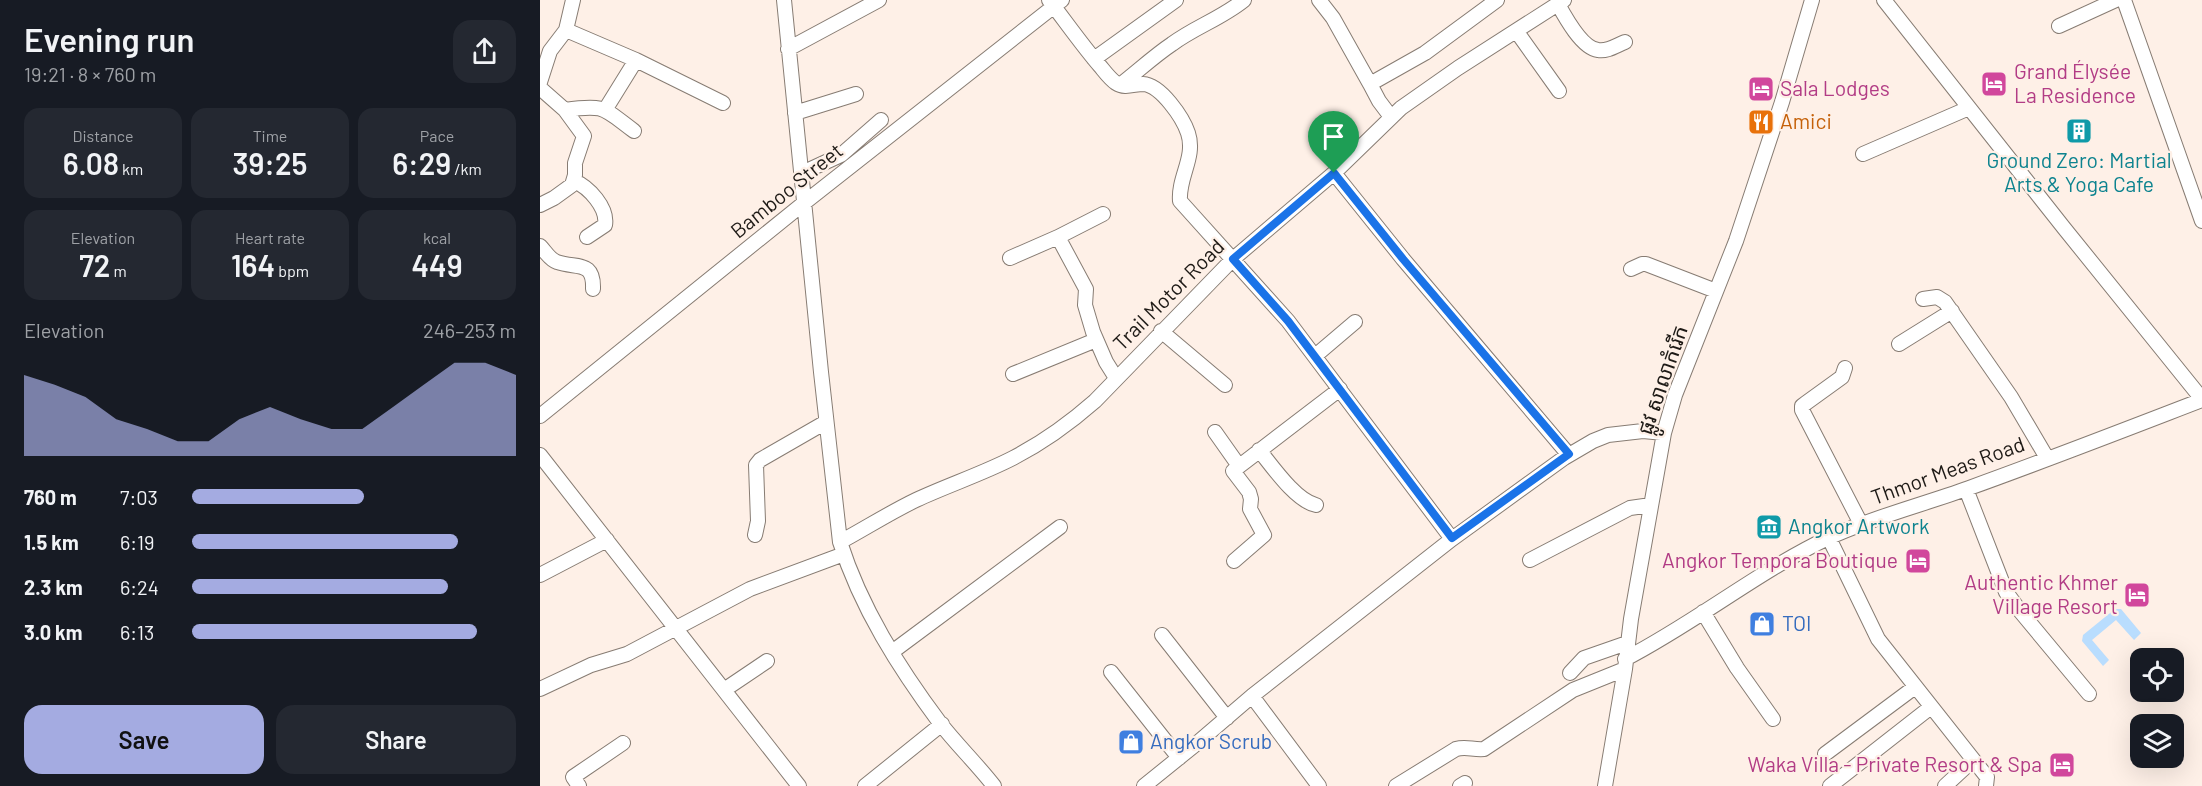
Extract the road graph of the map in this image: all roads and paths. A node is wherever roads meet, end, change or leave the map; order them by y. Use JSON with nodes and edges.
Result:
{"nodes":[{"id":1,"x":573,"y":0,"type":"edge"},
{"id":2,"x":784,"y":0,"type":"edge"},
{"id":3,"x":879,"y":0,"type":"edge"},
{"id":4,"x":1176,"y":0,"type":"edge"},
{"id":5,"x":1244,"y":0,"type":"edge"},
{"id":6,"x":1319,"y":0,"type":"edge"},
{"id":7,"x":1497,"y":0,"type":"edge"},
{"id":8,"x":1812,"y":0,"type":"edge"},
{"id":9,"x":1884,"y":0,"type":"edge"},
{"id":10,"x":2116,"y":0,"type":"edge"},
{"id":11,"x":2124,"y":0,"type":"edge"},
{"id":12,"x":1055,"y":2,"type":"edge"},
{"id":13,"x":1561,"y":2,"type":"edge"},
{"id":14,"x":2059,"y":26,"type":"dead end"},
{"id":15,"x":566,"y":30,"type":"junction"},
{"id":16,"x":1517,"y":32,"type":"junction"},
{"id":17,"x":1625,"y":42,"type":"dead end"},
{"id":18,"x":788,"y":49,"type":"junction"},
{"id":19,"x":1094,"y":59,"type":"junction"},
{"id":20,"x":636,"y":60,"type":"junction"},
{"id":21,"x":540,"y":82,"type":"edge"},
{"id":22,"x":1370,"y":84,"type":"junction"},
{"id":23,"x":1120,"y":85,"type":"junction"},
{"id":24,"x":540,"y":88,"type":"edge"},
{"id":25,"x":1559,"y":91,"type":"dead end"},
{"id":26,"x":856,"y":94,"type":"dead end"},
{"id":27,"x":723,"y":103,"type":"dead end"},
{"id":28,"x":1969,"y":108,"type":"junction"},
{"id":29,"x":565,"y":110,"type":"junction"},
{"id":30,"x":606,"y":110,"type":"junction"},
{"id":31,"x":795,"y":113,"type":"junction"},
{"id":32,"x":1391,"y":117,"type":"junction"},
{"id":33,"x":881,"y":120,"type":"dead end"},
{"id":34,"x":634,"y":131,"type":"dead end"},
{"id":35,"x":1863,"y":154,"type":"dead end"},
{"id":36,"x":801,"y":173,"type":"junction"},
{"id":37,"x":1334,"y":173,"type":"junction"},
{"id":38,"x":574,"y":181,"type":"junction"},
{"id":39,"x":804,"y":203,"type":"junction"},
{"id":40,"x":540,"y":205,"type":"edge"},
{"id":41,"x":1103,"y":214,"type":"dead end"},
{"id":42,"x":2202,"y":221,"type":"edge"},
{"id":43,"x":587,"y":237,"type":"dead end"},
{"id":44,"x":1058,"y":237,"type":"junction"},
{"id":45,"x":540,"y":246,"type":"edge"},
{"id":46,"x":1010,"y":258,"type":"dead end"},
{"id":47,"x":1233,"y":259,"type":"junction"},
{"id":48,"x":1631,"y":268,"type":"dead end"},
{"id":49,"x":593,"y":290,"type":"dead end"},
{"id":50,"x":1716,"y":291,"type":"junction"},
{"id":51,"x":1923,"y":299,"type":"dead end"},
{"id":52,"x":1952,"y":311,"type":"junction"},
{"id":53,"x":1355,"y":322,"type":"dead end"},
{"id":54,"x":1161,"y":332,"type":"junction"},
{"id":55,"x":1096,"y":340,"type":"junction"},
{"id":56,"x":1899,"y":344,"type":"dead end"},
{"id":57,"x":1315,"y":356,"type":"junction"},
{"id":58,"x":1845,"y":368,"type":"dead end"},
{"id":59,"x":1013,"y":374,"type":"dead end"},
{"id":60,"x":1116,"y":378,"type":"junction"},
{"id":61,"x":1226,"y":386,"type":"dead end"},
{"id":62,"x":1340,"y":389,"type":"junction"},
{"id":63,"x":2202,"y":400,"type":"edge"},
{"id":64,"x":540,"y":416,"type":"edge"},
{"id":65,"x":826,"y":422,"type":"junction"},
{"id":66,"x":1215,"y":432,"type":"dead end"},
{"id":67,"x":1664,"y":433,"type":"junction"},
{"id":68,"x":1259,"y":450,"type":"junction"},
{"id":69,"x":1569,"y":454,"type":"junction"},
{"id":70,"x":540,"y":455,"type":"edge"},
{"id":71,"x":2048,"y":458,"type":"junction"},
{"id":72,"x":1239,"y":466,"type":"junction"},
{"id":73,"x":1969,"y":496,"type":"junction"},
{"id":74,"x":1316,"y":504,"type":"dead end"},
{"id":75,"x":1651,"y":505,"type":"junction"},
{"id":76,"x":1862,"y":524,"type":"junction"},
{"id":77,"x":1060,"y":527,"type":"dead end"},
{"id":78,"x":755,"y":536,"type":"dead end"},
{"id":79,"x":1452,"y":538,"type":"junction"},
{"id":80,"x":1829,"y":538,"type":"junction"},
{"id":81,"x":607,"y":540,"type":"junction"},
{"id":82,"x":842,"y":548,"type":"junction"},
{"id":83,"x":1530,"y":560,"type":"dead end"},
{"id":84,"x":1234,"y":561,"type":"dead end"},
{"id":85,"x":540,"y":575,"type":"edge"},
{"id":86,"x":1703,"y":612,"type":"junction"},
{"id":87,"x":676,"y":629,"type":"junction"},
{"id":88,"x":1162,"y":635,"type":"dead end"},
{"id":89,"x":1627,"y":643,"type":"junction"},
{"id":90,"x":892,"y":652,"type":"junction"},
{"id":91,"x":767,"y":661,"type":"dead end"},
{"id":92,"x":1625,"y":664,"type":"junction"},
{"id":93,"x":1111,"y":672,"type":"dead end"},
{"id":94,"x":1570,"y":673,"type":"dead end"},
{"id":95,"x":1915,"y":687,"type":"junction"},
{"id":96,"x":540,"y":688,"type":"edge"},
{"id":97,"x":724,"y":690,"type":"junction"},
{"id":98,"x":2089,"y":694,"type":"dead end"},
{"id":99,"x":1252,"y":696,"type":"junction"},
{"id":100,"x":1931,"y":707,"type":"junction"},
{"id":101,"x":1227,"y":718,"type":"junction"},
{"id":102,"x":1773,"y":719,"type":"dead end"},
{"id":103,"x":942,"y":724,"type":"junction"},
{"id":104,"x":623,"y":743,"type":"dead end"},
{"id":105,"x":1825,"y":754,"type":"dead end"},
{"id":106,"x":1179,"y":758,"type":"junction"},
{"id":107,"x":1972,"y":760,"type":"junction"},
{"id":108,"x":1402,"y":784,"type":"edge"},
{"id":109,"x":579,"y":786,"type":"edge"},
{"id":110,"x":799,"y":786,"type":"edge"},
{"id":111,"x":865,"y":786,"type":"edge"},
{"id":112,"x":994,"y":786,"type":"edge"},
{"id":113,"x":1144,"y":786,"type":"edge"},
{"id":114,"x":1319,"y":786,"type":"edge"},
{"id":115,"x":1605,"y":786,"type":"edge"},
{"id":116,"x":1830,"y":786,"type":"edge"},
{"id":117,"x":1945,"y":786,"type":"edge"},
{"id":118,"x":1986,"y":786,"type":"edge"}],
"edges":[{"from":1,"to":15,"type":"street"},
{"from":2,"to":18,"type":"street"},
{"from":3,"to":18,"type":"street"},
{"from":4,"to":19,"type":"street"},
{"from":5,"to":23,"type":"street"},
{"from":6,"to":22,"type":"street"},
{"from":7,"to":22,"type":"street"},
{"from":8,"to":50,"type":"street","name":"ផ្លូវ សាលាកំរើក"},
{"from":9,"to":28,"type":"street"},
{"from":10,"to":14,"type":"street"},
{"from":11,"to":42,"type":"street"},
{"from":12,"to":19,"type":"street"},
{"from":12,"to":39,"type":"street","name":"Bamboo Street"},
{"from":13,"to":16,"type":"street","name":"Trail Motor Road"},
{"from":13,"to":17,"type":"street"},
{"from":15,"to":20,"type":"street"},
{"from":15,"to":21,"type":"street"},
{"from":16,"to":25,"type":"street"},
{"from":16,"to":32,"type":"street","name":"Trail Motor Road"},
{"from":18,"to":31,"type":"street"},
{"from":19,"to":23,"type":"street"},
{"from":20,"to":27,"type":"street"},
{"from":20,"to":30,"type":"street"},
{"from":22,"to":32,"type":"street"},
{"from":23,"to":47,"type":"street"},
{"from":24,"to":29,"type":"street"},
{"from":26,"to":31,"type":"street"},
{"from":28,"to":35,"type":"street"},
{"from":28,"to":63,"type":"street"},
{"from":29,"to":30,"type":"street"},
{"from":29,"to":38,"type":"street"},
{"from":30,"to":34,"type":"street"},
{"from":31,"to":36,"type":"street"},
{"from":32,"to":37,"type":"street","name":"Trail Motor Road"},
{"from":33,"to":36,"type":"street"},
{"from":36,"to":39,"type":"street"},
{"from":37,"to":47,"type":"street","name":"Trail Motor Road"},
{"from":37,"to":69,"type":"street"},
{"from":38,"to":40,"type":"street"},
{"from":38,"to":43,"type":"street"},
{"from":39,"to":64,"type":"street","name":"Bamboo Street"},
{"from":39,"to":65,"type":"street"},
{"from":41,"to":44,"type":"street"},
{"from":44,"to":46,"type":"street"},
{"from":44,"to":55,"type":"street"},
{"from":45,"to":49,"type":"street"},
{"from":47,"to":54,"type":"street","name":"Trail Motor Road"},
{"from":47,"to":57,"type":"street"},
{"from":48,"to":50,"type":"street"},
{"from":50,"to":67,"type":"street","name":"ផ្លូវ សាលាកំរើក"},
{"from":51,"to":52,"type":"street"},
{"from":52,"to":56,"type":"street"},
{"from":52,"to":71,"type":"street"},
{"from":53,"to":57,"type":"street"},
{"from":54,"to":60,"type":"street","name":"Trail Motor Road"},
{"from":54,"to":61,"type":"street"},
{"from":55,"to":59,"type":"street"},
{"from":55,"to":60,"type":"street"},
{"from":57,"to":62,"type":"street"},
{"from":58,"to":76,"type":"street"},
{"from":60,"to":82,"type":"street","name":"Trail Motor Road"},
{"from":62,"to":68,"type":"street"},
{"from":62,"to":79,"type":"street"},
{"from":63,"to":71,"type":"street","name":"Thmor Meas Road"},
{"from":65,"to":78,"type":"street"},
{"from":65,"to":82,"type":"street"},
{"from":66,"to":72,"type":"street"},
{"from":67,"to":69,"type":"street"},
{"from":67,"to":75,"type":"street","name":"ផ្លូវ សាលាកំរើក"},
{"from":68,"to":72,"type":"street"},
{"from":68,"to":74,"type":"street"},
{"from":69,"to":79,"type":"street"},
{"from":70,"to":81,"type":"street"},
{"from":71,"to":73,"type":"street","name":"Thmor Meas Road"},
{"from":72,"to":84,"type":"street"},
{"from":73,"to":76,"type":"street","name":"Thmor Meas Road"},
{"from":73,"to":98,"type":"street"},
{"from":75,"to":83,"type":"street"},
{"from":75,"to":89,"type":"street","name":"ផ្លូវ សាលាកំរើក"},
{"from":76,"to":80,"type":"street","name":"Thmor Meas Road"},
{"from":77,"to":90,"type":"street"},
{"from":79,"to":99,"type":"street"},
{"from":80,"to":86,"type":"street","name":"Thmor Meas Road"},
{"from":80,"to":95,"type":"street"},
{"from":81,"to":85,"type":"street"},
{"from":81,"to":87,"type":"street"},
{"from":82,"to":87,"type":"street","name":"Trail Motor Road"},
{"from":82,"to":90,"type":"street"},
{"from":86,"to":92,"type":"street","name":"Thmor Meas Road"},
{"from":86,"to":102,"type":"street"},
{"from":87,"to":96,"type":"street","name":"Trail Motor Road"},
{"from":87,"to":97,"type":"street"},
{"from":88,"to":101,"type":"street"},
{"from":89,"to":92,"type":"street","name":"ផ្លូវ សាលាកំរើក"},
{"from":89,"to":94,"type":"street"},
{"from":90,"to":103,"type":"street"},
{"from":91,"to":97,"type":"street"},
{"from":92,"to":108,"type":"street","name":"Thmor Meas Road"},
{"from":92,"to":115,"type":"street","name":"ផ្លូវ សាលាកំរើក"},
{"from":93,"to":106,"type":"street"},
{"from":95,"to":100,"type":"street"},
{"from":95,"to":105,"type":"street"},
{"from":97,"to":110,"type":"street"},
{"from":99,"to":101,"type":"street"},
{"from":99,"to":114,"type":"street"},
{"from":100,"to":107,"type":"street"},
{"from":100,"to":116,"type":"street"},
{"from":101,"to":106,"type":"street"},
{"from":103,"to":111,"type":"street"},
{"from":103,"to":112,"type":"street"},
{"from":104,"to":109,"type":"street"},
{"from":106,"to":113,"type":"street"},
{"from":107,"to":117,"type":"street"},
{"from":107,"to":118,"type":"street"}]}
